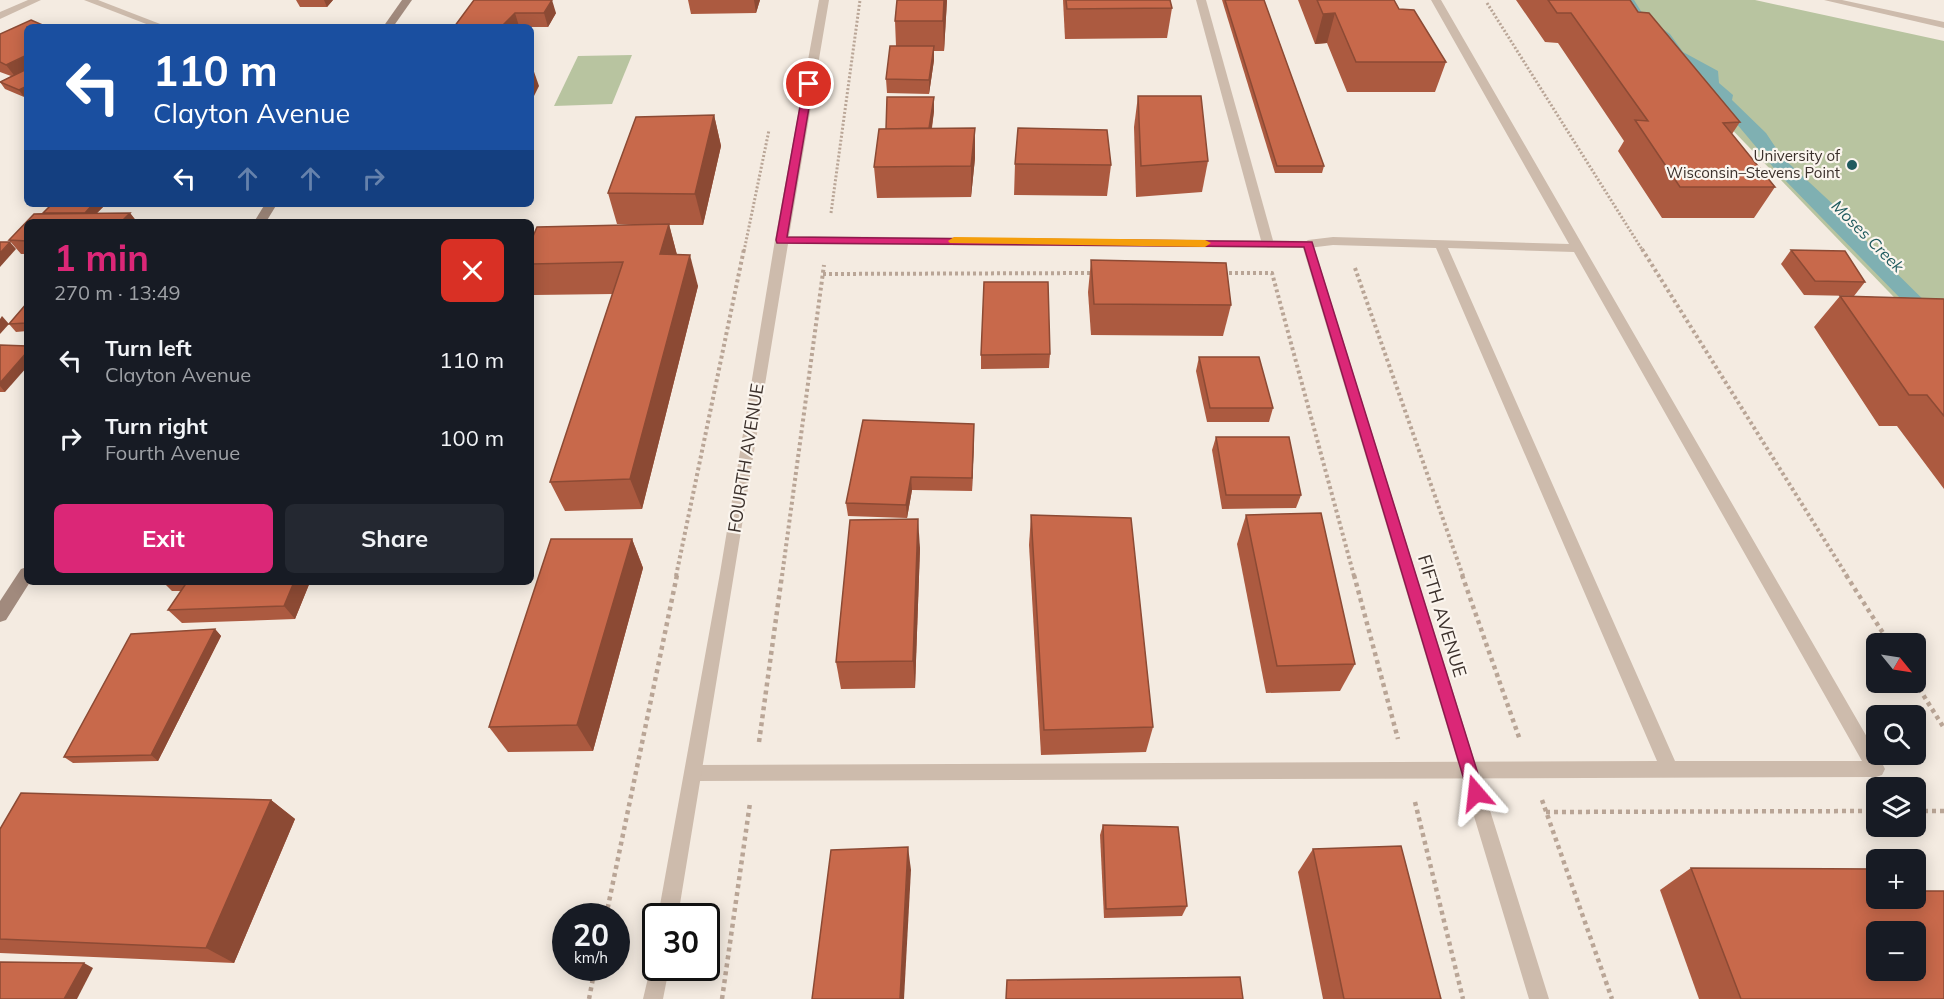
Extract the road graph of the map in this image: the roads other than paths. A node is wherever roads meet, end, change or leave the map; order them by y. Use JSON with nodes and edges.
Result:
{"nodes":[{"id":1,"x":36,"y":0,"type":"edge"},
{"id":2,"x":89,"y":0,"type":"edge"},
{"id":3,"x":406,"y":0,"type":"edge"},
{"id":4,"x":824,"y":0,"type":"edge"},
{"id":5,"x":1201,"y":0,"type":"edge"},
{"id":6,"x":1436,"y":0,"type":"edge"},
{"id":7,"x":1829,"y":0,"type":"edge"},
{"id":8,"x":0,"y":16,"type":"edge"},
{"id":9,"x":155,"y":24,"type":"edge"},
{"id":10,"x":390,"y":24,"type":"edge"},
{"id":11,"x":1944,"y":25,"type":"edge"},
{"id":12,"x":781,"y":240,"type":"junction"},
{"id":13,"x":1268,"y":244,"type":"junction"},
{"id":14,"x":1308,"y":244,"type":"junction"},
{"id":15,"x":1440,"y":244,"type":"junction"},
{"id":16,"x":1578,"y":248,"type":"junction"},
{"id":17,"x":24,"y":579,"type":"edge"},
{"id":18,"x":0,"y":615,"type":"edge"},
{"id":19,"x":1469,"y":770,"type":"junction"},
{"id":20,"x":1670,"y":770,"type":"junction"},
{"id":21,"x":694,"y":773,"type":"junction"},
{"id":22,"x":670,"y":903,"type":"edge"},
{"id":23,"x":656,"y":981,"type":"edge"},
{"id":24,"x":653,"y":999,"type":"edge"},
{"id":25,"x":1539,"y":999,"type":"edge"}],
"edges":[{"from":1,"to":8,"type":"street"},
{"from":2,"to":9,"type":"street"},
{"from":3,"to":10,"type":"street"},
{"from":4,"to":12,"type":"street","name":"FOURTH AVENUE"},
{"from":5,"to":13,"type":"street"},
{"from":6,"to":16,"type":"street"},
{"from":7,"to":11,"type":"street"},
{"from":12,"to":13,"type":"street"},
{"from":12,"to":21,"type":"street","name":"FOURTH AVENUE"},
{"from":13,"to":14,"type":"street"},
{"from":14,"to":15,"type":"street"},
{"from":14,"to":19,"type":"street","name":"FIFTH AVENUE"},
{"from":15,"to":16,"type":"street"},
{"from":15,"to":20,"type":"street"},
{"from":16,"to":20,"type":"street"},
{"from":17,"to":18,"type":"street"},
{"from":19,"to":20,"type":"street"},
{"from":19,"to":21,"type":"street"},
{"from":19,"to":25,"type":"street","name":"FIFTH AVENUE"},
{"from":21,"to":22,"type":"street","name":"FOURTH AVENUE"},
{"from":23,"to":24,"type":"street"}]}
